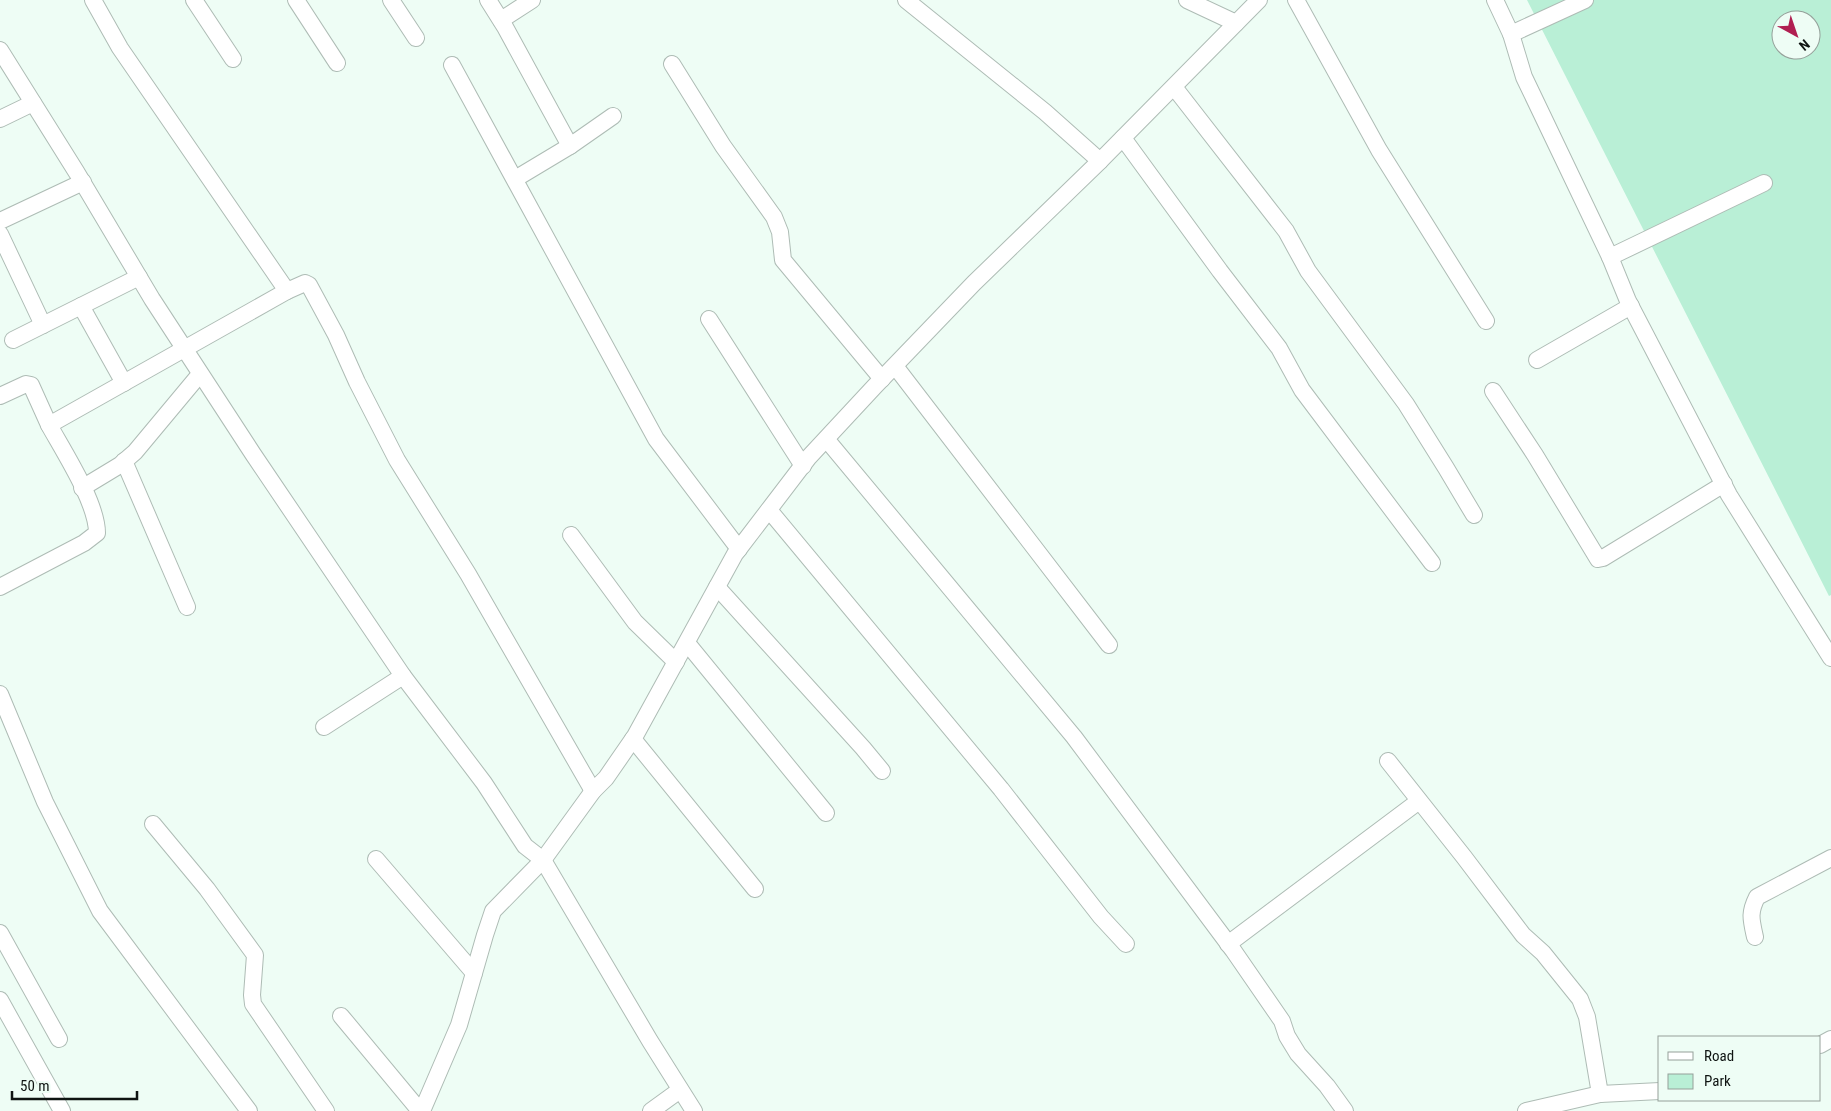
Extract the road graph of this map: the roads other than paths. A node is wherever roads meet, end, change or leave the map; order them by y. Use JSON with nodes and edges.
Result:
{"nodes":[{"id":1,"x":93,"y":0,"type":"edge"},
{"id":2,"x":194,"y":0,"type":"edge"},
{"id":3,"x":296,"y":0,"type":"edge"},
{"id":4,"x":391,"y":0,"type":"edge"},
{"id":5,"x":488,"y":0,"type":"edge"},
{"id":6,"x":532,"y":0,"type":"edge"},
{"id":7,"x":906,"y":0,"type":"edge"},
{"id":8,"x":1187,"y":0,"type":"edge"},
{"id":9,"x":1259,"y":0,"type":"edge"},
{"id":10,"x":1296,"y":0,"type":"edge"},
{"id":11,"x":1495,"y":0,"type":"edge"},
{"id":12,"x":1585,"y":0,"type":"edge"},
{"id":13,"x":501,"y":20,"type":"junction"},
{"id":14,"x":1236,"y":23,"type":"junction"},
{"id":15,"x":1511,"y":34,"type":"junction"},
{"id":16,"x":416,"y":38,"type":"dead end"},
{"id":17,"x":0,"y":50,"type":"edge"},
{"id":18,"x":232,"y":58,"type":"dead end"},
{"id":19,"x":338,"y":63,"type":"dead end"},
{"id":20,"x":452,"y":64,"type":"dead end"},
{"id":21,"x":672,"y":64,"type":"dead end"},
{"id":22,"x":1174,"y":87,"type":"junction"},
{"id":23,"x":33,"y":103,"type":"junction"},
{"id":24,"x":613,"y":116,"type":"dead end"},
{"id":25,"x":0,"y":119,"type":"edge"},
{"id":26,"x":1123,"y":138,"type":"junction"},
{"id":27,"x":570,"y":146,"type":"junction"},
{"id":28,"x":1100,"y":161,"type":"junction"},
{"id":29,"x":515,"y":179,"type":"junction"},
{"id":30,"x":83,"y":182,"type":"junction"},
{"id":31,"x":1764,"y":183,"type":"dead end"},
{"id":32,"x":0,"y":221,"type":"edge"},
{"id":33,"x":0,"y":234,"type":"edge"},
{"id":34,"x":1610,"y":257,"type":"junction"},
{"id":35,"x":139,"y":277,"type":"junction"},
{"id":36,"x":287,"y":291,"type":"junction"},
{"id":37,"x":81,"y":306,"type":"junction"},
{"id":38,"x":1630,"y":306,"type":"junction"},
{"id":39,"x":709,"y":319,"type":"dead end"},
{"id":40,"x":1486,"y":321,"type":"dead end"},
{"id":41,"x":44,"y":325,"type":"junction"},
{"id":42,"x":13,"y":340,"type":"dead end"},
{"id":43,"x":183,"y":349,"type":"junction"},
{"id":44,"x":1537,"y":360,"type":"dead end"},
{"id":45,"x":894,"y":366,"type":"junction"},
{"id":46,"x":200,"y":374,"type":"junction"},
{"id":47,"x":882,"y":379,"type":"junction"},
{"id":48,"x":124,"y":383,"type":"junction"},
{"id":49,"x":1493,"y":391,"type":"dead end"},
{"id":50,"x":0,"y":396,"type":"edge"},
{"id":51,"x":50,"y":425,"type":"junction"},
{"id":52,"x":827,"y":440,"type":"junction"},
{"id":53,"x":124,"y":461,"type":"junction"},
{"id":54,"x":803,"y":466,"type":"junction"},
{"id":55,"x":1724,"y":484,"type":"junction"},
{"id":56,"x":82,"y":488,"type":"junction"},
{"id":57,"x":769,"y":510,"type":"junction"},
{"id":58,"x":1474,"y":515,"type":"dead end"},
{"id":59,"x":571,"y":535,"type":"dead end"},
{"id":60,"x":739,"y":548,"type":"junction"},
{"id":61,"x":1432,"y":563,"type":"dead end"},
{"id":62,"x":0,"y":587,"type":"edge"},
{"id":63,"x":717,"y":587,"type":"junction"},
{"id":64,"x":187,"y":607,"type":"dead end"},
{"id":65,"x":687,"y":643,"type":"junction"},
{"id":66,"x":1109,"y":645,"type":"dead end"},
{"id":67,"x":1831,"y":658,"type":"edge"},
{"id":68,"x":676,"y":662,"type":"junction"},
{"id":69,"x":403,"y":676,"type":"junction"},
{"id":70,"x":0,"y":694,"type":"edge"},
{"id":71,"x":324,"y":727,"type":"dead end"},
{"id":72,"x":633,"y":739,"type":"junction"},
{"id":73,"x":1388,"y":761,"type":"dead end"},
{"id":74,"x":882,"y":771,"type":"dead end"},
{"id":75,"x":593,"y":791,"type":"junction"},
{"id":76,"x":1419,"y":801,"type":"junction"},
{"id":77,"x":826,"y":813,"type":"dead end"},
{"id":78,"x":153,"y":824,"type":"dead end"},
{"id":79,"x":1831,"y":858,"type":"edge"},
{"id":80,"x":376,"y":859,"type":"dead end"},
{"id":81,"x":543,"y":860,"type":"junction"},
{"id":82,"x":755,"y":889,"type":"dead end"},
{"id":83,"x":0,"y":933,"type":"edge"},
{"id":84,"x":1756,"y":937,"type":"dead end"},
{"id":85,"x":1126,"y":944,"type":"dead end"},
{"id":86,"x":1228,"y":944,"type":"junction"},
{"id":87,"x":474,"y":973,"type":"junction"},
{"id":88,"x":0,"y":1000,"type":"edge"},
{"id":89,"x":342,"y":1016,"type":"dead end"},
{"id":90,"x":59,"y":1039,"type":"dead end"},
{"id":91,"x":680,"y":1090,"type":"junction"},
{"id":92,"x":1658,"y":1091,"type":"edge"},
{"id":93,"x":1600,"y":1094,"type":"junction"},
{"id":94,"x":62,"y":1111,"type":"edge"},
{"id":95,"x":249,"y":1111,"type":"edge"},
{"id":96,"x":326,"y":1111,"type":"edge"},
{"id":97,"x":421,"y":1111,"type":"edge"},
{"id":98,"x":651,"y":1111,"type":"edge"},
{"id":99,"x":694,"y":1111,"type":"edge"},
{"id":100,"x":1344,"y":1111,"type":"edge"},
{"id":101,"x":1526,"y":1111,"type":"edge"}],
"edges":[{"from":1,"to":36,"type":"street"},
{"from":2,"to":18,"type":"street"},
{"from":3,"to":19,"type":"street"},
{"from":4,"to":16,"type":"street"},
{"from":5,"to":13,"type":"street"},
{"from":6,"to":13,"type":"street"},
{"from":7,"to":28,"type":"street"},
{"from":8,"to":14,"type":"street"},
{"from":9,"to":14,"type":"street"},
{"from":10,"to":40,"type":"street"},
{"from":11,"to":15,"type":"street"},
{"from":12,"to":15,"type":"street"},
{"from":13,"to":27,"type":"street"},
{"from":14,"to":22,"type":"street"},
{"from":15,"to":34,"type":"street"},
{"from":17,"to":23,"type":"street"},
{"from":20,"to":29,"type":"street"},
{"from":21,"to":47,"type":"street"},
{"from":22,"to":26,"type":"street"},
{"from":22,"to":58,"type":"street"},
{"from":23,"to":25,"type":"street"},
{"from":23,"to":30,"type":"street"},
{"from":24,"to":27,"type":"street"},
{"from":26,"to":28,"type":"street"},
{"from":26,"to":61,"type":"street"},
{"from":27,"to":29,"type":"street"},
{"from":28,"to":45,"type":"street"},
{"from":29,"to":60,"type":"street"},
{"from":30,"to":32,"type":"street"},
{"from":30,"to":35,"type":"street"},
{"from":31,"to":34,"type":"street"},
{"from":33,"to":41,"type":"street"},
{"from":34,"to":38,"type":"street"},
{"from":35,"to":37,"type":"street"},
{"from":35,"to":43,"type":"street"},
{"from":36,"to":43,"type":"street"},
{"from":36,"to":75,"type":"street"},
{"from":37,"to":41,"type":"street"},
{"from":37,"to":48,"type":"street"},
{"from":38,"to":44,"type":"street"},
{"from":38,"to":55,"type":"street"},
{"from":39,"to":54,"type":"street"},
{"from":41,"to":42,"type":"street"},
{"from":43,"to":46,"type":"street"},
{"from":43,"to":48,"type":"street"},
{"from":45,"to":47,"type":"street"},
{"from":45,"to":66,"type":"street"},
{"from":46,"to":53,"type":"street"},
{"from":46,"to":69,"type":"street"},
{"from":47,"to":52,"type":"street"},
{"from":48,"to":51,"type":"street"},
{"from":49,"to":55,"type":"street"},
{"from":50,"to":51,"type":"street"},
{"from":51,"to":56,"type":"street"},
{"from":52,"to":54,"type":"street"},
{"from":52,"to":86,"type":"street"},
{"from":53,"to":56,"type":"street"},
{"from":53,"to":64,"type":"street"},
{"from":54,"to":57,"type":"street"},
{"from":55,"to":67,"type":"street"},
{"from":56,"to":62,"type":"street"},
{"from":57,"to":60,"type":"street"},
{"from":57,"to":85,"type":"street"},
{"from":59,"to":68,"type":"street"},
{"from":60,"to":63,"type":"street"},
{"from":63,"to":65,"type":"street"},
{"from":63,"to":74,"type":"street"},
{"from":65,"to":68,"type":"street"},
{"from":65,"to":77,"type":"street"},
{"from":68,"to":72,"type":"street"},
{"from":69,"to":71,"type":"street"},
{"from":69,"to":81,"type":"street"},
{"from":70,"to":95,"type":"street"},
{"from":72,"to":75,"type":"street"},
{"from":72,"to":82,"type":"street"},
{"from":73,"to":76,"type":"street"},
{"from":75,"to":81,"type":"street"},
{"from":76,"to":86,"type":"street"},
{"from":76,"to":93,"type":"street"},
{"from":78,"to":96,"type":"street"},
{"from":79,"to":84,"type":"street"},
{"from":80,"to":87,"type":"street"},
{"from":81,"to":87,"type":"street"},
{"from":81,"to":91,"type":"street"},
{"from":83,"to":90,"type":"street"},
{"from":86,"to":100,"type":"street"},
{"from":87,"to":97,"type":"street"},
{"from":88,"to":94,"type":"street"},
{"from":89,"to":97,"type":"street"},
{"from":91,"to":98,"type":"street"},
{"from":91,"to":99,"type":"street"},
{"from":92,"to":93,"type":"street"},
{"from":93,"to":101,"type":"street"}]}
